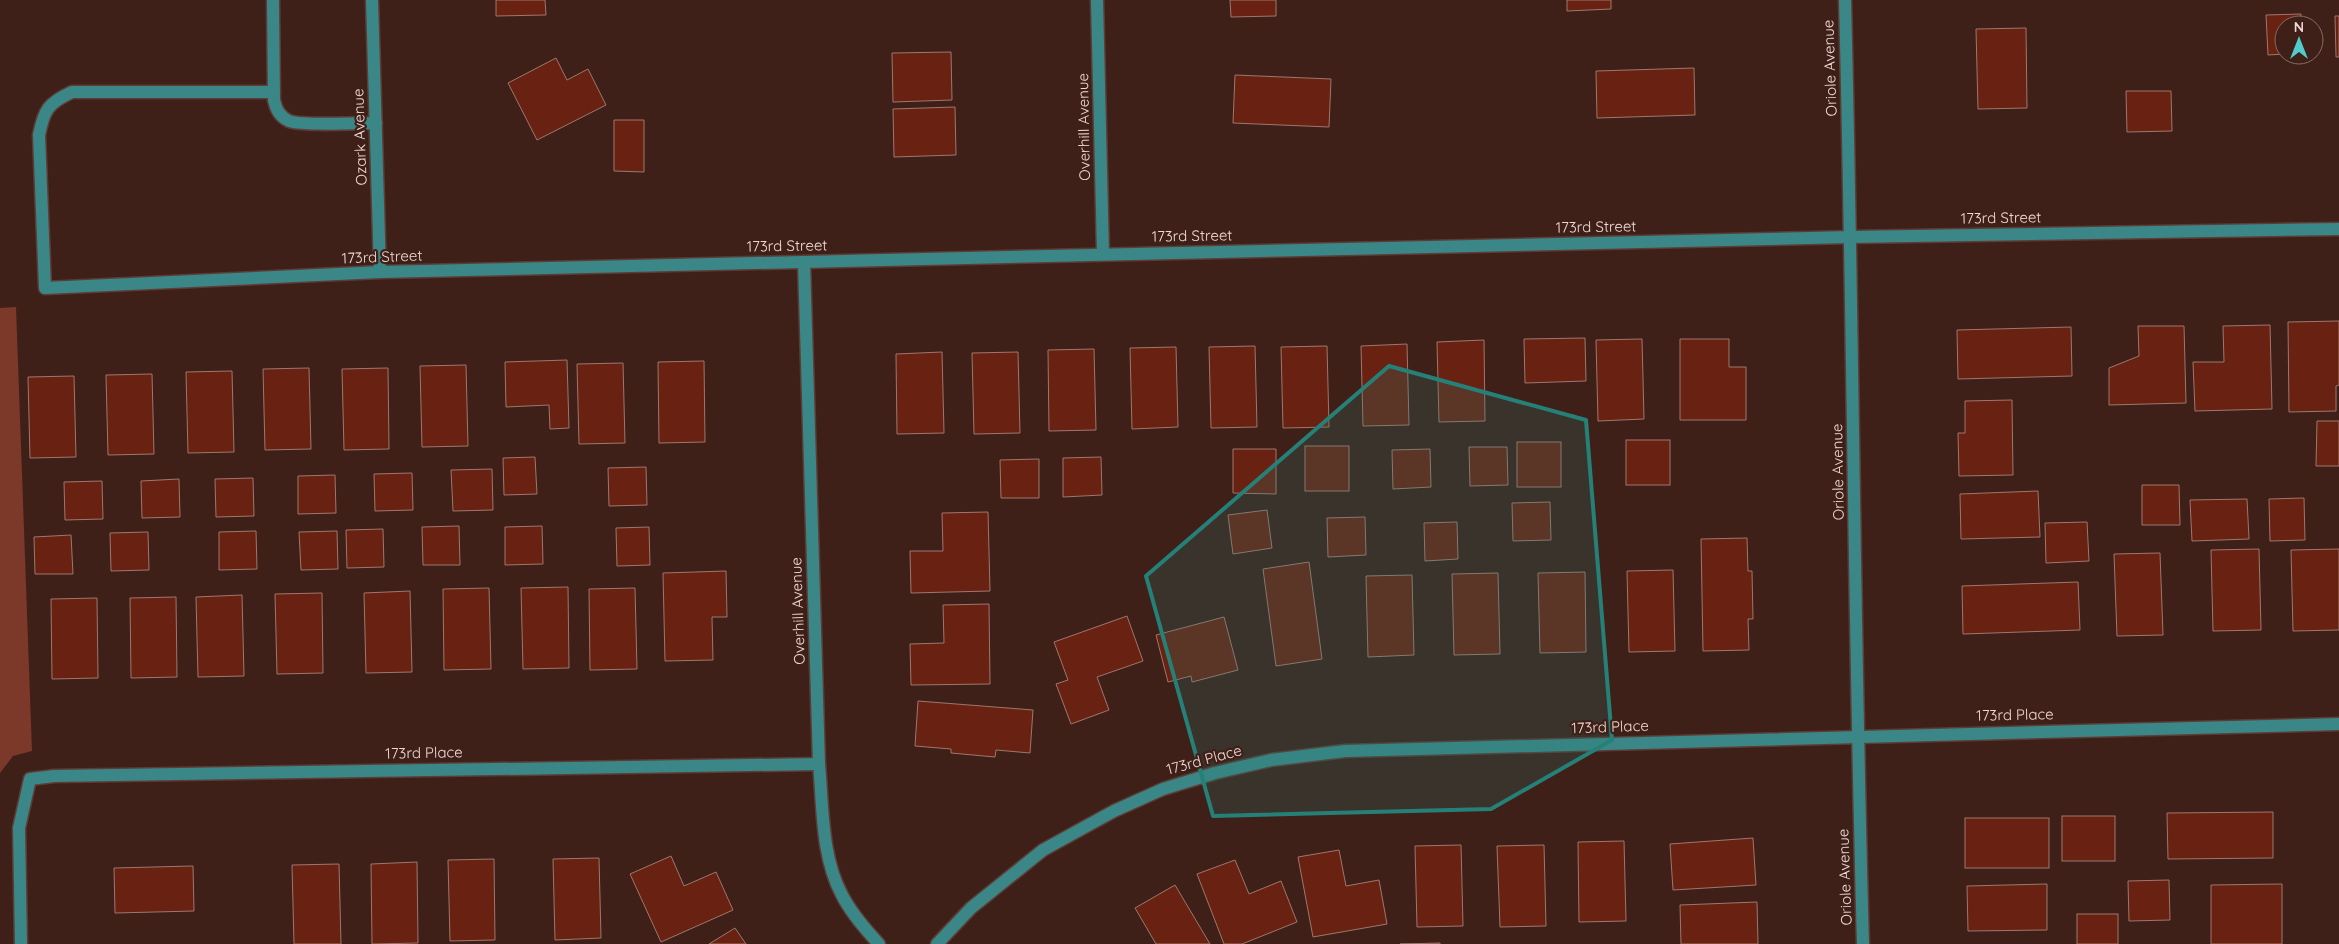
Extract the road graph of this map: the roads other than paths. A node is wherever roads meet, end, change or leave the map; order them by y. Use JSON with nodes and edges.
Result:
{"nodes":[{"id":1,"x":273,"y":0,"type":"edge"},
{"id":2,"x":372,"y":0,"type":"edge"},
{"id":3,"x":1097,"y":0,"type":"edge"},
{"id":4,"x":1845,"y":0,"type":"edge"},
{"id":5,"x":274,"y":92,"type":"junction"},
{"id":6,"x":376,"y":123,"type":"junction"},
{"id":7,"x":2339,"y":229,"type":"edge"},
{"id":8,"x":1851,"y":237,"type":"junction"},
{"id":9,"x":1103,"y":254,"type":"junction"},
{"id":10,"x":804,"y":262,"type":"junction"},
{"id":11,"x":380,"y":272,"type":"junction"},
{"id":12,"x":2339,"y":724,"type":"edge"},
{"id":13,"x":1857,"y":736,"type":"junction"},
{"id":14,"x":819,"y":764,"type":"junction"},
{"id":15,"x":21,"y":944,"type":"edge"},
{"id":16,"x":879,"y":944,"type":"edge"},
{"id":17,"x":937,"y":944,"type":"edge"},
{"id":18,"x":1863,"y":944,"type":"edge"}],
"edges":[{"from":1,"to":5,"type":"street"},
{"from":2,"to":6,"type":"street","name":"Ozark Avenue"},
{"from":3,"to":9,"type":"street","name":"Overhill Avenue"},
{"from":4,"to":8,"type":"street","name":"Oriole Avenue"},
{"from":5,"to":6,"type":"street"},
{"from":5,"to":11,"type":"street","name":"173rd Street"},
{"from":6,"to":11,"type":"street","name":"Ozark Avenue"},
{"from":7,"to":8,"type":"street","name":"173rd Street"},
{"from":8,"to":9,"type":"street","name":"173rd Street"},
{"from":8,"to":13,"type":"street","name":"Oriole Avenue"},
{"from":9,"to":10,"type":"street","name":"173rd Street"},
{"from":10,"to":11,"type":"street","name":"173rd Street"},
{"from":10,"to":14,"type":"street","name":"Overhill Avenue"},
{"from":12,"to":13,"type":"street","name":"173rd Place"},
{"from":13,"to":17,"type":"street","name":"173rd Place"},
{"from":13,"to":18,"type":"street","name":"Oriole Avenue"},
{"from":14,"to":15,"type":"street","name":"173rd Place"},
{"from":14,"to":16,"type":"street","name":"Overhill Avenue"}]}
